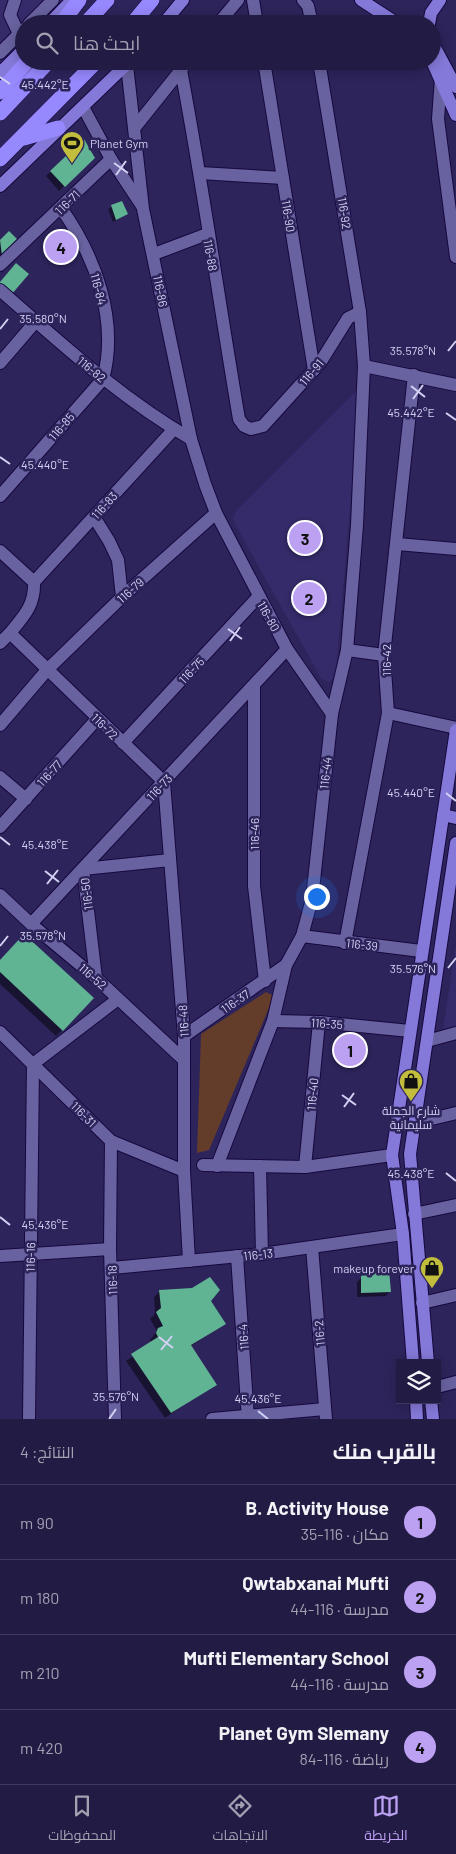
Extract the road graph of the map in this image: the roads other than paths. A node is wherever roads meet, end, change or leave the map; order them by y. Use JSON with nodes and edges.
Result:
{"nodes":[{"id":1,"x":15,"y":0,"type":"edge"},
{"id":2,"x":53,"y":0,"type":"edge"},
{"id":3,"x":72,"y":0,"type":"edge"},
{"id":4,"x":79,"y":0,"type":"edge"},
{"id":5,"x":107,"y":0,"type":"edge"},
{"id":6,"x":152,"y":0,"type":"edge"},
{"id":7,"x":184,"y":0,"type":"edge"},
{"id":8,"x":238,"y":0,"type":"edge"},
{"id":9,"x":253,"y":0,"type":"edge"},
{"id":10,"x":303,"y":0,"type":"edge"},
{"id":11,"x":361,"y":0,"type":"edge"},
{"id":12,"x":440,"y":0,"type":"edge"},
{"id":13,"x":38,"y":15,"type":"edge"},
{"id":14,"x":58,"y":15,"type":"edge"},
{"id":15,"x":68,"y":15,"type":"edge"},
{"id":16,"x":93,"y":15,"type":"edge"},
{"id":17,"x":140,"y":15,"type":"edge"},
{"id":18,"x":171,"y":15,"type":"edge"},
{"id":19,"x":226,"y":15,"type":"edge"},
{"id":20,"x":256,"y":15,"type":"edge"},
{"id":21,"x":311,"y":15,"type":"edge"},
{"id":22,"x":384,"y":15,"type":"edge"},
{"id":23,"x":430,"y":15,"type":"edge"},
{"id":24,"x":15,"y":22,"type":"edge"},
{"id":25,"x":15,"y":38,"type":"edge"},
{"id":26,"x":0,"y":52,"type":"edge"},
{"id":27,"x":15,"y":58,"type":"edge"},
{"id":28,"x":441,"y":59,"type":"edge"},
{"id":29,"x":20,"y":70,"type":"edge"},
{"id":30,"x":41,"y":70,"type":"edge"},
{"id":31,"x":88,"y":70,"type":"edge"},
{"id":32,"x":121,"y":70,"type":"edge"},
{"id":33,"x":129,"y":70,"type":"edge"},
{"id":34,"x":181,"y":70,"type":"edge"},
{"id":35,"x":185,"y":70,"type":"edge"},
{"id":36,"x":265,"y":70,"type":"edge"},
{"id":37,"x":320,"y":70,"type":"edge"},
{"id":38,"x":437,"y":70,"type":"edge"},
{"id":39,"x":0,"y":73,"type":"edge"},
{"id":40,"x":441,"y":78,"type":"junction"},
{"id":41,"x":456,"y":87,"type":"edge"},
{"id":42,"x":0,"y":92,"type":"edge"},
{"id":43,"x":82,"y":107,"type":"junction"},
{"id":44,"x":0,"y":113,"type":"edge"},
{"id":45,"x":456,"y":115,"type":"edge"},
{"id":46,"x":136,"y":126,"type":"junction"},
{"id":47,"x":58,"y":128,"type":"junction"},
{"id":48,"x":22,"y":139,"type":"junction"},
{"id":49,"x":0,"y":159,"type":"edge"},
{"id":50,"x":111,"y":159,"type":"junction"},
{"id":51,"x":200,"y":173,"type":"junction"},
{"id":52,"x":283,"y":178,"type":"junction"},
{"id":53,"x":0,"y":186,"type":"edge"},
{"id":54,"x":61,"y":208,"type":"junction"},
{"id":55,"x":143,"y":209,"type":"junction"},
{"id":56,"x":208,"y":234,"type":"junction"},
{"id":57,"x":154,"y":254,"type":"junction"},
{"id":58,"x":456,"y":257,"type":"edge"},
{"id":59,"x":0,"y":265,"type":"edge"},
{"id":60,"x":0,"y":290,"type":"edge"},
{"id":61,"x":360,"y":312,"type":"junction"},
{"id":62,"x":36,"y":321,"type":"junction"},
{"id":63,"x":0,"y":362,"type":"edge"},
{"id":64,"x":364,"y":366,"type":"junction"},
{"id":65,"x":314,"y":370,"type":"junction"},
{"id":66,"x":414,"y":375,"type":"junction"},
{"id":67,"x":103,"y":379,"type":"junction"},
{"id":68,"x":456,"y":385,"type":"edge"},
{"id":69,"x":174,"y":429,"type":"junction"},
{"id":70,"x":256,"y":429,"type":"joint"},
{"id":71,"x":191,"y":439,"type":"junction"},
{"id":72,"x":0,"y":496,"type":"edge"},
{"id":73,"x":216,"y":513,"type":"junction"},
{"id":74,"x":94,"y":517,"type":"junction"},
{"id":75,"x":397,"y":544,"type":"junction"},
{"id":76,"x":456,"y":549,"type":"edge"},
{"id":77,"x":0,"y":551,"type":"edge"},
{"id":78,"x":34,"y":582,"type":"junction"},
{"id":79,"x":122,"y":597,"type":"junction"},
{"id":80,"x":258,"y":597,"type":"junction"},
{"id":81,"x":10,"y":633,"type":"junction"},
{"id":82,"x":0,"y":643,"type":"edge"},
{"id":83,"x":287,"y":649,"type":"junction"},
{"id":84,"x":347,"y":650,"type":"junction"},
{"id":85,"x":384,"y":655,"type":"junction"},
{"id":86,"x":47,"y":670,"type":"junction"},
{"id":87,"x":254,"y":686,"type":"junction"},
{"id":88,"x":388,"y":713,"type":"junction"},
{"id":89,"x":332,"y":714,"type":"junction"},
{"id":90,"x":97,"y":719,"type":"junction"},
{"id":91,"x":0,"y":725,"type":"edge"},
{"id":92,"x":456,"y":729,"type":"edge"},
{"id":93,"x":123,"y":743,"type":"junction"},
{"id":94,"x":0,"y":777,"type":"edge"},
{"id":95,"x":164,"y":782,"type":"junction"},
{"id":96,"x":26,"y":798,"type":"junction"},
{"id":97,"x":442,"y":816,"type":"junction"},
{"id":98,"x":456,"y":818,"type":"edge"},
{"id":99,"x":0,"y":827,"type":"edge"},
{"id":100,"x":456,"y":843,"type":"edge"},
{"id":101,"x":170,"y":860,"type":"junction"},
{"id":102,"x":83,"y":869,"type":"junction"},
{"id":103,"x":0,"y":895,"type":"edge"},
{"id":104,"x":30,"y":924,"type":"junction"},
{"id":105,"x":302,"y":936,"type":"junction"},
{"id":106,"x":345,"y":943,"type":"junction"},
{"id":107,"x":422,"y":950,"type":"junction"},
{"id":108,"x":286,"y":965,"type":"junction"},
{"id":109,"x":96,"y":978,"type":"junction"},
{"id":110,"x":265,"y":981,"type":"junction"},
{"id":111,"x":118,"y":999,"type":"junction"},
{"id":112,"x":273,"y":1021,"type":"junction"},
{"id":113,"x":318,"y":1022,"type":"junction"},
{"id":114,"x":0,"y":1032,"type":"edge"},
{"id":115,"x":410,"y":1032,"type":"junction"},
{"id":116,"x":456,"y":1033,"type":"edge"},
{"id":117,"x":184,"y":1036,"type":"junction"},
{"id":118,"x":427,"y":1041,"type":"junction"},
{"id":119,"x":184,"y":1060,"type":"junction"},
{"id":120,"x":33,"y":1064,"type":"junction"},
{"id":121,"x":456,"y":1113,"type":"edge"},
{"id":122,"x":415,"y":1123,"type":"junction"},
{"id":123,"x":112,"y":1141,"type":"junction"},
{"id":124,"x":392,"y":1155,"type":"junction"},
{"id":125,"x":203,"y":1165,"type":"dead end"},
{"id":126,"x":217,"y":1166,"type":"junction"},
{"id":127,"x":260,"y":1166,"type":"junction"},
{"id":128,"x":305,"y":1166,"type":"junction"},
{"id":129,"x":184,"y":1171,"type":"junction"},
{"id":130,"x":456,"y":1205,"type":"edge"},
{"id":131,"x":414,"y":1214,"type":"junction"},
{"id":132,"x":403,"y":1234,"type":"junction"},
{"id":133,"x":312,"y":1247,"type":"junction"},
{"id":134,"x":110,"y":1249,"type":"junction"},
{"id":135,"x":262,"y":1254,"type":"junction"},
{"id":136,"x":30,"y":1255,"type":"junction"},
{"id":137,"x":0,"y":1256,"type":"edge"},
{"id":138,"x":237,"y":1256,"type":"junction"},
{"id":139,"x":189,"y":1261,"type":"junction"},
{"id":140,"x":112,"y":1268,"type":"junction"},
{"id":141,"x":456,"y":1294,"type":"edge"},
{"id":142,"x":422,"y":1302,"type":"junction"},
{"id":143,"x":413,"y":1359,"type":"edge"},
{"id":144,"x":428,"y":1359,"type":"edge"},
{"id":145,"x":456,"y":1382,"type":"edge"},
{"id":146,"x":441,"y":1385,"type":"edge"},
{"id":147,"x":416,"y":1404,"type":"edge"},
{"id":148,"x":431,"y":1404,"type":"edge"},
{"id":149,"x":326,"y":1414,"type":"edge"},
{"id":150,"x":248,"y":1417,"type":"edge"},
{"id":151,"x":29,"y":1419,"type":"edge"},
{"id":152,"x":115,"y":1419,"type":"edge"},
{"id":153,"x":212,"y":1419,"type":"edge"},
{"id":154,"x":417,"y":1419,"type":"edge"},
{"id":155,"x":433,"y":1419,"type":"edge"}],
"edges":[{"from":1,"to":24,"type":"street"},
{"from":2,"to":13,"type":"street"},
{"from":3,"to":14,"type":"main road"},
{"from":4,"to":15,"type":"highway"},
{"from":5,"to":16,"type":"highway"},
{"from":6,"to":17,"type":"highway"},
{"from":7,"to":18,"type":"main road"},
{"from":8,"to":19,"type":"street"},
{"from":9,"to":20,"type":"street"},
{"from":10,"to":21,"type":"street"},
{"from":11,"to":22,"type":"main road"},
{"from":12,"to":23,"type":"main road"},
{"from":25,"to":26,"type":"street"},
{"from":27,"to":39,"type":"main road"},
{"from":28,"to":41,"type":"main road"},
{"from":29,"to":42,"type":"highway"},
{"from":30,"to":44,"type":"highway"},
{"from":31,"to":48,"type":"highway"},
{"from":32,"to":43,"type":"main road"},
{"from":33,"to":46,"type":"street","name":"116-86"},
{"from":34,"to":46,"type":"street"},
{"from":35,"to":51,"type":"street","name":"116-88"},
{"from":36,"to":52,"type":"street","name":"116-90"},
{"from":37,"to":61,"type":"street","name":"116-92"},
{"from":38,"to":40,"type":"main road"},
{"from":40,"to":45,"type":"main road"},
{"from":40,"to":58,"type":"street"},
{"from":43,"to":47,"type":"main road"},
{"from":43,"to":50,"type":"street"},
{"from":46,"to":55,"type":"street","name":"116-86"},
{"from":47,"to":48,"type":"highway"},
{"from":47,"to":53,"type":"main road"},
{"from":48,"to":49,"type":"highway"},
{"from":50,"to":54,"type":"street","name":"116-71"},
{"from":50,"to":55,"type":"street"},
{"from":51,"to":52,"type":"street"},
{"from":51,"to":56,"type":"street","name":"116-88"},
{"from":52,"to":65,"type":"street","name":"116-90"},
{"from":54,"to":59,"type":"street","name":"116-71"},
{"from":54,"to":67,"type":"street","name":"116-84"},
{"from":55,"to":57,"type":"street","name":"116-86"},
{"from":56,"to":57,"type":"street"},
{"from":56,"to":70,"type":"street","name":"116-88"},
{"from":57,"to":71,"type":"street","name":"116-86"},
{"from":60,"to":62,"type":"street","name":"116-82"},
{"from":61,"to":64,"type":"street","name":"116-92"},
{"from":61,"to":65,"type":"street","name":"116-91"},
{"from":62,"to":63,"type":"street"},
{"from":62,"to":67,"type":"street","name":"116-82"},
{"from":64,"to":66,"type":"street"},
{"from":64,"to":84,"type":"street","name":"116-44"},
{"from":65,"to":70,"type":"street","name":"116-91"},
{"from":66,"to":68,"type":"street"},
{"from":66,"to":75,"type":"street","name":"116-42"},
{"from":67,"to":69,"type":"street","name":"116-82"},
{"from":67,"to":72,"type":"street","name":"116-85"},
{"from":69,"to":71,"type":"street","name":"116-82"},
{"from":69,"to":74,"type":"street","name":"116-83"},
{"from":71,"to":73,"type":"street","name":"116-86"},
{"from":73,"to":79,"type":"street","name":"116-79"},
{"from":73,"to":80,"type":"street","name":"116-80"},
{"from":74,"to":78,"type":"street","name":"116-83"},
{"from":74,"to":79,"type":"street"},
{"from":75,"to":76,"type":"street"},
{"from":75,"to":85,"type":"street","name":"116-42"},
{"from":77,"to":78,"type":"street"},
{"from":78,"to":81,"type":"street"},
{"from":79,"to":86,"type":"street","name":"116-79"},
{"from":80,"to":83,"type":"street","name":"116-80"},
{"from":80,"to":93,"type":"street","name":"116-75"},
{"from":81,"to":82,"type":"street"},
{"from":81,"to":86,"type":"street","name":"116-72"},
{"from":83,"to":87,"type":"street","name":"116-73"},
{"from":83,"to":89,"type":"street","name":"116-80"},
{"from":84,"to":85,"type":"street"},
{"from":84,"to":89,"type":"street","name":"116-44"},
{"from":85,"to":88,"type":"street","name":"116-42"},
{"from":86,"to":90,"type":"street","name":"116-72"},
{"from":86,"to":91,"type":"street","name":"116-79"},
{"from":87,"to":95,"type":"street","name":"116-73"},
{"from":87,"to":110,"type":"street","name":"116-46"},
{"from":88,"to":92,"type":"street"},
{"from":88,"to":106,"type":"street","name":"116-42"},
{"from":89,"to":105,"type":"street","name":"116-44"},
{"from":90,"to":93,"type":"street","name":"116-72"},
{"from":90,"to":96,"type":"street","name":"116-77"},
{"from":92,"to":97,"type":"main road"},
{"from":93,"to":95,"type":"street","name":"116-72"},
{"from":94,"to":96,"type":"street"},
{"from":95,"to":101,"type":"street","name":"116-48"},
{"from":95,"to":102,"type":"street","name":"116-73"},
{"from":96,"to":99,"type":"street","name":"116-77"},
{"from":97,"to":98,"type":"main road"},
{"from":97,"to":107,"type":"main road"},
{"from":100,"to":118,"type":"main road"},
{"from":101,"to":102,"type":"street","name":"116-50"},
{"from":101,"to":117,"type":"street","name":"116-48"},
{"from":102,"to":104,"type":"street","name":"116-73"},
{"from":102,"to":109,"type":"street","name":"116-50"},
{"from":103,"to":104,"type":"street","name":"116-52"},
{"from":104,"to":109,"type":"street","name":"116-52"},
{"from":105,"to":106,"type":"street","name":"116-39"},
{"from":105,"to":108,"type":"street","name":"116-44"},
{"from":106,"to":107,"type":"street","name":"116-39"},
{"from":107,"to":115,"type":"main road"},
{"from":108,"to":110,"type":"street","name":"116-37"},
{"from":108,"to":112,"type":"street","name":"116-44"},
{"from":109,"to":111,"type":"street","name":"116-52"},
{"from":110,"to":117,"type":"street","name":"116-37"},
{"from":111,"to":119,"type":"street","name":"116-52"},
{"from":111,"to":120,"type":"street"},
{"from":112,"to":113,"type":"street","name":"116-35"},
{"from":112,"to":126,"type":"street","name":"116-44"},
{"from":113,"to":115,"type":"street","name":"116-35"},
{"from":113,"to":128,"type":"street","name":"116-40"},
{"from":114,"to":120,"type":"street","name":"116-31"},
{"from":115,"to":124,"type":"main road"},
{"from":116,"to":118,"type":"street"},
{"from":117,"to":119,"type":"street","name":"116-48"},
{"from":118,"to":122,"type":"main road"},
{"from":119,"to":129,"type":"street","name":"116-48"},
{"from":120,"to":123,"type":"street","name":"116-31"},
{"from":120,"to":136,"type":"street","name":"116-16"},
{"from":121,"to":122,"type":"street"},
{"from":122,"to":131,"type":"main road"},
{"from":123,"to":129,"type":"street","name":"116-31"},
{"from":123,"to":134,"type":"street","name":"116-18"},
{"from":124,"to":128,"type":"street"},
{"from":124,"to":132,"type":"main road"},
{"from":125,"to":126,"type":"street"},
{"from":126,"to":127,"type":"street"},
{"from":127,"to":128,"type":"street"},
{"from":127,"to":135,"type":"street"},
{"from":129,"to":139,"type":"street","name":"116-48"},
{"from":130,"to":131,"type":"street"},
{"from":131,"to":142,"type":"main road"},
{"from":132,"to":133,"type":"street","name":"116-13"},
{"from":132,"to":143,"type":"main road"},
{"from":133,"to":135,"type":"street","name":"116-13"},
{"from":133,"to":149,"type":"street","name":"116-2"},
{"from":134,"to":136,"type":"street"},
{"from":134,"to":140,"type":"street","name":"116-18"},
{"from":135,"to":138,"type":"street","name":"116-13"},
{"from":136,"to":137,"type":"street"},
{"from":136,"to":151,"type":"street","name":"116-16"},
{"from":138,"to":139,"type":"street","name":"116-13"},
{"from":138,"to":150,"type":"street","name":"116-4"},
{"from":139,"to":140,"type":"street","name":"116-13"},
{"from":140,"to":152,"type":"street","name":"116-18"},
{"from":141,"to":142,"type":"street"},
{"from":142,"to":144,"type":"main road"},
{"from":145,"to":146,"type":"street"},
{"from":147,"to":154,"type":"main road"},
{"from":148,"to":155,"type":"main road"},
{"from":149,"to":150,"type":"street"},
{"from":150,"to":153,"type":"street"}]}
